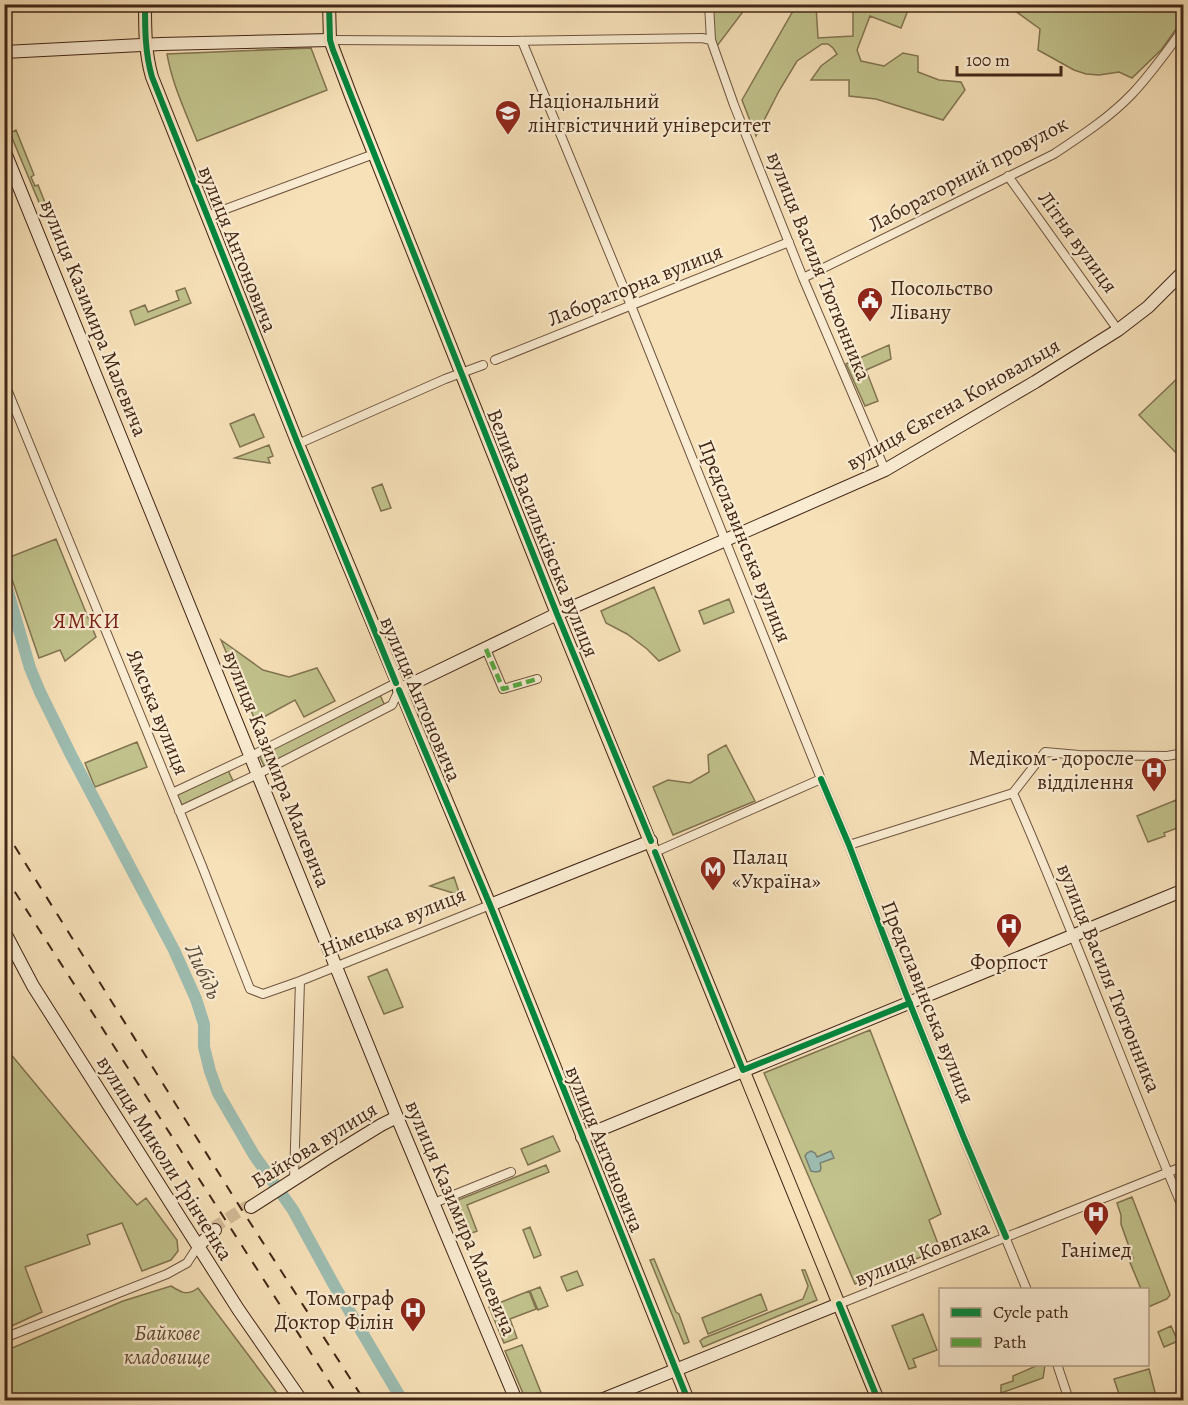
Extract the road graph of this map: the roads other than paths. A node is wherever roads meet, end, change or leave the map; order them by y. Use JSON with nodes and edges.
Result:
{"nodes":[{"id":1,"x":145,"y":4,"type":"edge"},
{"id":2,"x":328,"y":4,"type":"edge"},
{"id":3,"x":709,"y":4,"type":"edge"},
{"id":4,"x":1184,"y":28,"type":"edge"},
{"id":5,"x":330,"y":40,"type":"junction"},
{"id":6,"x":711,"y":40,"type":"junction"},
{"id":7,"x":522,"y":41,"type":"junction"},
{"id":8,"x":146,"y":45,"type":"junction"},
{"id":9,"x":4,"y":52,"type":"edge"},
{"id":10,"x":4,"y":150,"type":"edge"},
{"id":11,"x":374,"y":154,"type":"junction"},
{"id":12,"x":1008,"y":176,"type":"junction"},
{"id":13,"x":207,"y":216,"type":"junction"},
{"id":14,"x":789,"y":242,"type":"junction"},
{"id":15,"x":1184,"y":271,"type":"edge"},
{"id":16,"x":803,"y":278,"type":"junction"},
{"id":17,"x":631,"y":306,"type":"junction"},
{"id":18,"x":1118,"y":330,"type":"junction"},
{"id":19,"x":495,"y":360,"type":"dead end"},
{"id":20,"x":483,"y":365,"type":"dead end"},
{"id":21,"x":461,"y":373,"type":"junction"},
{"id":22,"x":4,"y":382,"type":"edge"},
{"id":23,"x":298,"y":444,"type":"junction"},
{"id":24,"x":885,"y":470,"type":"junction"},
{"id":25,"x":725,"y":540,"type":"junction"},
{"id":26,"x":557,"y":614,"type":"junction"},
{"id":27,"x":486,"y":649,"type":"junction"},
{"id":28,"x":537,"y":679,"type":"dead end"},
{"id":29,"x":398,"y":686,"type":"junction"},
{"id":30,"x":1184,"y":753,"type":"edge"},
{"id":31,"x":251,"y":756,"type":"junction"},
{"id":32,"x":258,"y":774,"type":"junction"},
{"id":33,"x":822,"y":779,"type":"junction"},
{"id":34,"x":172,"y":793,"type":"junction"},
{"id":35,"x":1013,"y":793,"type":"junction"},
{"id":36,"x":179,"y":811,"type":"junction"},
{"id":37,"x":849,"y":845,"type":"junction"},
{"id":38,"x":653,"y":846,"type":"junction"},
{"id":39,"x":1184,"y":890,"type":"edge"},
{"id":40,"x":490,"y":905,"type":"junction"},
{"id":41,"x":4,"y":931,"type":"edge"},
{"id":42,"x":1073,"y":935,"type":"junction"},
{"id":43,"x":336,"y":966,"type":"junction"},
{"id":44,"x":300,"y":981,"type":"junction"},
{"id":45,"x":250,"y":989,"type":"joint"},
{"id":46,"x":910,"y":1003,"type":"junction"},
{"id":47,"x":743,"y":1070,"type":"junction"},
{"id":48,"x":397,"y":1118,"type":"junction"},
{"id":49,"x":582,"y":1137,"type":"junction"},
{"id":50,"x":1184,"y":1166,"type":"edge"},
{"id":51,"x":511,"y":1172,"type":"dead end"},
{"id":52,"x":1168,"y":1173,"type":"junction"},
{"id":53,"x":290,"y":1181,"type":"junction"},
{"id":54,"x":434,"y":1203,"type":"junction"},
{"id":55,"x":251,"y":1207,"type":"tunnel mouth"},
{"id":56,"x":1184,"y":1211,"type":"edge"},
{"id":57,"x":215,"y":1230,"type":"tunnel mouth"},
{"id":58,"x":1006,"y":1237,"type":"junction"},
{"id":59,"x":198,"y":1246,"type":"junction"},
{"id":60,"x":1026,"y":1288,"type":"edge"},
{"id":61,"x":839,"y":1304,"type":"junction"},
{"id":62,"x":4,"y":1338,"type":"edge"},
{"id":63,"x":1057,"y":1366,"type":"edge"},
{"id":64,"x":676,"y":1371,"type":"junction"},
{"id":65,"x":301,"y":1401,"type":"edge"},
{"id":66,"x":516,"y":1401,"type":"edge"},
{"id":67,"x":601,"y":1401,"type":"edge"},
{"id":68,"x":688,"y":1401,"type":"edge"},
{"id":69,"x":878,"y":1401,"type":"edge"},
{"id":70,"x":1069,"y":1401,"type":"edge"}],
"edges":[{"from":1,"to":8,"type":"main road","name":"вулиця Антоновича"},
{"from":2,"to":5,"type":"main road","name":"Велика Васильківська вулиця"},
{"from":3,"to":6,"type":"street","name":"вулиця Василя Тютюнника"},
{"from":4,"to":12,"type":"street","name":"Лабораторний провулок"},
{"from":5,"to":7,"type":"street"},
{"from":5,"to":8,"type":"main road"},
{"from":5,"to":11,"type":"main road","name":"Велика Васильківська вулиця"},
{"from":6,"to":7,"type":"street"},
{"from":6,"to":14,"type":"street","name":"вулиця Василя Тютюнника"},
{"from":7,"to":17,"type":"street","name":"Предславинська вулиця"},
{"from":8,"to":9,"type":"main road"},
{"from":8,"to":13,"type":"main road","name":"вулиця Антоновича"},
{"from":10,"to":31,"type":"main road","name":"вулиця Казимира Малевича"},
{"from":11,"to":13,"type":"street"},
{"from":11,"to":21,"type":"main road","name":"Велика Васильківська вулиця"},
{"from":12,"to":16,"type":"street","name":"Лабораторний провулок"},
{"from":12,"to":18,"type":"street","name":"Літня вулиця"},
{"from":13,"to":23,"type":"main road","name":"вулиця Антоновича"},
{"from":14,"to":16,"type":"street","name":"вулиця Василя Тютюнника"},
{"from":14,"to":17,"type":"street","name":"Лабораторна вулиця"},
{"from":15,"to":18,"type":"main road","name":"вулиця Євгена Коновальця"},
{"from":16,"to":24,"type":"street","name":"вулиця Василя Тютюнника"},
{"from":17,"to":19,"type":"street","name":"Лабораторна вулиця"},
{"from":17,"to":25,"type":"street","name":"Предславинська вулиця"},
{"from":18,"to":24,"type":"main road","name":"вулиця Євгена Коновальця"},
{"from":20,"to":21,"type":"street"},
{"from":21,"to":23,"type":"street"},
{"from":21,"to":26,"type":"main road","name":"Велика Васильківська вулиця"},
{"from":22,"to":34,"type":"street","name":"Ямська вулиця"},
{"from":23,"to":29,"type":"main road","name":"вулиця Антоновича"},
{"from":24,"to":25,"type":"main road","name":"вулиця Євгена Коновальця"},
{"from":25,"to":26,"type":"main road","name":"вулиця Євгена Коновальця"},
{"from":25,"to":33,"type":"street","name":"Предславинська вулиця"},
{"from":26,"to":27,"type":"main road","name":"вулиця Євгена Коновальця"},
{"from":26,"to":38,"type":"main road","name":"Велика Васильківська вулиця"},
{"from":27,"to":28,"type":"street"},
{"from":27,"to":29,"type":"main road","name":"вулиця Євгена Коновальця"},
{"from":29,"to":31,"type":"street"},
{"from":29,"to":32,"type":"street"},
{"from":29,"to":40,"type":"main road","name":"вулиця Антоновича"},
{"from":30,"to":35,"type":"street"},
{"from":31,"to":32,"type":"main road","name":"вулиця Казимира Малевича"},
{"from":31,"to":34,"type":"street"},
{"from":32,"to":36,"type":"street"},
{"from":32,"to":43,"type":"main road","name":"вулиця Казимира Малевича"},
{"from":33,"to":37,"type":"street","name":"Предславинська вулиця"},
{"from":33,"to":38,"type":"street","name":"Німецька вулиця"},
{"from":34,"to":36,"type":"street","name":"Ямська вулиця"},
{"from":35,"to":37,"type":"street"},
{"from":35,"to":42,"type":"street","name":"вулиця Василя Тютюнника"},
{"from":36,"to":45,"type":"street","name":"Ямська вулиця"},
{"from":37,"to":46,"type":"street","name":"Предславинська вулиця"},
{"from":38,"to":40,"type":"main road","name":"Німецька вулиця"},
{"from":38,"to":47,"type":"main road","name":"Велика Васильківська вулиця"},
{"from":39,"to":42,"type":"main road"},
{"from":40,"to":43,"type":"street","name":"Німецька вулиця"},
{"from":40,"to":49,"type":"main road","name":"вулиця Антоновича"},
{"from":41,"to":59,"type":"main road","name":"вулиця Миколи Грінченка"},
{"from":42,"to":46,"type":"main road"},
{"from":42,"to":52,"type":"street","name":"вулиця Василя Тютюнника"},
{"from":43,"to":44,"type":"street","name":"Німецька вулиця"},
{"from":43,"to":48,"type":"main road","name":"вулиця Казимира Малевича"},
{"from":44,"to":45,"type":"street","name":"Німецька вулиця"},
{"from":44,"to":53,"type":"street"},
{"from":46,"to":47,"type":"main road"},
{"from":46,"to":58,"type":"street","name":"Предславинська вулиця"},
{"from":47,"to":49,"type":"main road"},
{"from":47,"to":61,"type":"main road","name":"Велика Васильківська вулиця"},
{"from":48,"to":53,"type":"main road","name":"Байкова вулиця"},
{"from":48,"to":54,"type":"main road","name":"вулиця Казимира Малевича"},
{"from":49,"to":64,"type":"main road","name":"вулиця Антоновича"},
{"from":50,"to":52,"type":"street","name":"вулиця Ковпака"},
{"from":51,"to":54,"type":"street"},
{"from":52,"to":56,"type":"street","name":"вулиця Василя Тютюнника"},
{"from":52,"to":58,"type":"street","name":"вулиця Ковпака"},
{"from":53,"to":55,"type":"main road","name":"Байкова вулиця"},
{"from":54,"to":66,"type":"main road","name":"вулиця Казимира Малевича"},
{"from":57,"to":59,"type":"main road"},
{"from":58,"to":60,"type":"street","name":"Предславинська вулиця"},
{"from":58,"to":61,"type":"street","name":"вулиця Ковпака"},
{"from":59,"to":62,"type":"street"},
{"from":59,"to":65,"type":"main road","name":"вулиця Миколи Грінченка"},
{"from":61,"to":64,"type":"main road","name":"вулиця Ковпака"},
{"from":61,"to":69,"type":"main road","name":"Велика Васильківська вулиця"},
{"from":63,"to":70,"type":"street"},
{"from":64,"to":67,"type":"main road","name":"вулиця Ковпака"},
{"from":64,"to":68,"type":"main road","name":"вулиця Антоновича"}]}
